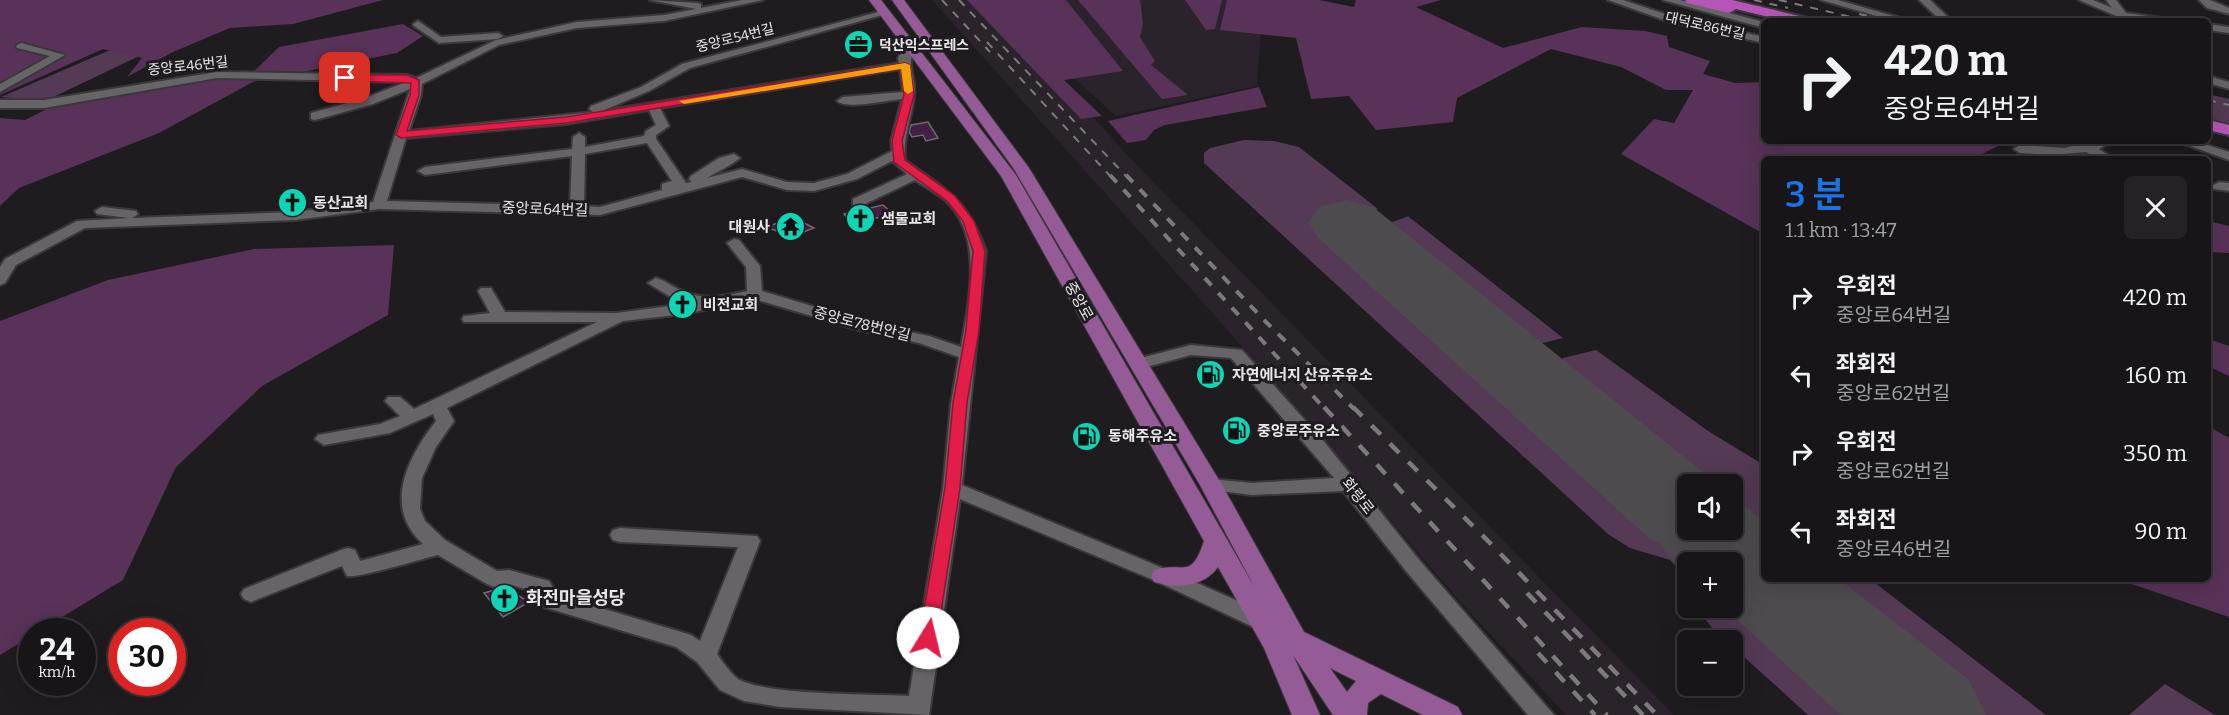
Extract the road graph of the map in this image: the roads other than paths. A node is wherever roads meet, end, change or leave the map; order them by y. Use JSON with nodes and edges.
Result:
{"nodes":[{"id":1,"x":655,"y":0,"type":"edge"},
{"id":2,"x":758,"y":0,"type":"edge"},
{"id":3,"x":1613,"y":0,"type":"edge"},
{"id":4,"x":1668,"y":0,"type":"edge"},
{"id":5,"x":1692,"y":0,"type":"edge"},
{"id":6,"x":1715,"y":0,"type":"edge"},
{"id":7,"x":1826,"y":0,"type":"edge"},
{"id":8,"x":1924,"y":0,"type":"edge"},
{"id":9,"x":2084,"y":0,"type":"edge"},
{"id":10,"x":2111,"y":0,"type":"edge"},
{"id":11,"x":2204,"y":0,"type":"edge"},
{"id":12,"x":885,"y":4,"type":"edge"},
{"id":13,"x":721,"y":8,"type":"junction"},
{"id":14,"x":2229,"y":11,"type":"edge"},
{"id":15,"x":1767,"y":18,"type":"edge"},
{"id":16,"x":1790,"y":18,"type":"edge"},
{"id":17,"x":1895,"y":18,"type":"edge"},
{"id":18,"x":1944,"y":18,"type":"edge"},
{"id":19,"x":2125,"y":18,"type":"edge"},
{"id":20,"x":418,"y":24,"type":"dead end"},
{"id":21,"x":1761,"y":24,"type":"edge"},
{"id":22,"x":2211,"y":27,"type":"edge"},
{"id":23,"x":2229,"y":30,"type":"edge"},
{"id":24,"x":544,"y":32,"type":"junction"},
{"id":25,"x":1761,"y":39,"type":"edge"},
{"id":26,"x":21,"y":46,"type":"dead end"},
{"id":27,"x":907,"y":56,"type":"junction"},
{"id":28,"x":2211,"y":80,"type":"edge"},
{"id":29,"x":416,"y":82,"type":"junction"},
{"id":30,"x":2211,"y":85,"type":"edge"},
{"id":31,"x":2229,"y":88,"type":"edge"},
{"id":32,"x":0,"y":89,"type":"edge"},
{"id":33,"x":909,"y":95,"type":"junction"},
{"id":34,"x":843,"y":101,"type":"dead end"},
{"id":35,"x":0,"y":104,"type":"edge"},
{"id":36,"x":653,"y":106,"type":"junction"},
{"id":37,"x":315,"y":116,"type":"dead end"},
{"id":38,"x":2211,"y":119,"type":"edge"},
{"id":39,"x":566,"y":120,"type":"junction"},
{"id":40,"x":2229,"y":123,"type":"edge"},
{"id":41,"x":2211,"y":126,"type":"edge"},
{"id":42,"x":2229,"y":130,"type":"edge"},
{"id":43,"x":401,"y":135,"type":"junction"},
{"id":44,"x":579,"y":137,"type":"dead end"},
{"id":45,"x":650,"y":139,"type":"junction"},
{"id":46,"x":2100,"y":144,"type":"edge"},
{"id":47,"x":2191,"y":144,"type":"edge"},
{"id":48,"x":2020,"y":149,"type":"dead end"},
{"id":49,"x":2090,"y":149,"type":"junction"},
{"id":50,"x":576,"y":152,"type":"junction"},
{"id":51,"x":898,"y":152,"type":"junction"},
{"id":52,"x":2103,"y":156,"type":"edge"},
{"id":53,"x":2229,"y":156,"type":"edge"},
{"id":54,"x":734,"y":158,"type":"dead end"},
{"id":55,"x":425,"y":171,"type":"dead end"},
{"id":56,"x":917,"y":174,"type":"junction"},
{"id":57,"x":680,"y":183,"type":"junction"},
{"id":58,"x":858,"y":202,"type":"dead end"},
{"id":59,"x":623,"y":204,"type":"junction"},
{"id":60,"x":380,"y":205,"type":"junction"},
{"id":61,"x":577,"y":209,"type":"junction"},
{"id":62,"x":102,"y":211,"type":"dead end"},
{"id":63,"x":178,"y":221,"type":"junction"},
{"id":64,"x":734,"y":243,"type":"dead end"},
{"id":65,"x":0,"y":280,"type":"edge"},
{"id":66,"x":656,"y":283,"type":"dead end"},
{"id":67,"x":486,"y":291,"type":"dead end"},
{"id":68,"x":755,"y":294,"type":"junction"},
{"id":69,"x":709,"y":303,"type":"junction"},
{"id":70,"x":500,"y":317,"type":"junction"},
{"id":71,"x":619,"y":317,"type":"junction"},
{"id":72,"x":470,"y":319,"type":"dead end"},
{"id":73,"x":968,"y":355,"type":"junction"},
{"id":74,"x":1139,"y":364,"type":"junction"},
{"id":75,"x":394,"y":401,"type":"dead end"},
{"id":76,"x":437,"y":406,"type":"junction"},
{"id":77,"x":412,"y":417,"type":"junction"},
{"id":78,"x":324,"y":439,"type":"dead end"},
{"id":79,"x":1349,"y":484,"type":"junction"},
{"id":80,"x":1211,"y":485,"type":"junction"},
{"id":81,"x":952,"y":488,"type":"junction"},
{"id":82,"x":620,"y":536,"type":"dead end"},
{"id":83,"x":1215,"y":543,"type":"junction"},
{"id":84,"x":443,"y":547,"type":"junction"},
{"id":85,"x":1163,"y":576,"type":"junction"},
{"id":86,"x":251,"y":594,"type":"dead end"},
{"id":87,"x":1258,"y":620,"type":"junction"},
{"id":88,"x":1294,"y":637,"type":"junction"},
{"id":89,"x":705,"y":656,"type":"junction"},
{"id":90,"x":1383,"y":684,"type":"junction"},
{"id":91,"x":917,"y":710,"type":"edge"},
{"id":92,"x":1306,"y":715,"type":"edge"},
{"id":93,"x":1348,"y":715,"type":"edge"},
{"id":94,"x":1353,"y":715,"type":"edge"},
{"id":95,"x":1448,"y":715,"type":"edge"},
{"id":96,"x":1542,"y":715,"type":"edge"}],
"edges":[{"from":1,"to":13,"type":"street"},
{"from":2,"to":13,"type":"street"},
{"from":3,"to":25,"type":"street","name":"대덕로86번길"},
{"from":4,"to":21,"type":"street"},
{"from":5,"to":15,"type":"highway"},
{"from":6,"to":16,"type":"highway"},
{"from":7,"to":17,"type":"street"},
{"from":8,"to":18,"type":"street"},
{"from":9,"to":19,"type":"street"},
{"from":10,"to":19,"type":"street"},
{"from":11,"to":14,"type":"street"},
{"from":12,"to":27,"type":"main road","name":"중앙로"},
{"from":12,"to":39,"type":"street","name":"중앙로54번길"},
{"from":12,"to":74,"type":"main road","name":"중앙로"},
{"from":13,"to":24,"type":"street"},
{"from":20,"to":24,"type":"street"},
{"from":22,"to":23,"type":"street"},
{"from":24,"to":29,"type":"street"},
{"from":26,"to":32,"type":"street"},
{"from":27,"to":33,"type":"street"},
{"from":27,"to":36,"type":"street"},
{"from":27,"to":83,"type":"main road","name":"중앙로"},
{"from":28,"to":31,"type":"street"},
{"from":29,"to":35,"type":"street","name":"중앙로46번길"},
{"from":29,"to":37,"type":"street"},
{"from":29,"to":43,"type":"street"},
{"from":30,"to":31,"type":"street"},
{"from":33,"to":34,"type":"street"},
{"from":33,"to":51,"type":"street"},
{"from":36,"to":39,"type":"street"},
{"from":36,"to":45,"type":"street"},
{"from":38,"to":40,"type":"highway"},
{"from":39,"to":43,"type":"street"},
{"from":41,"to":42,"type":"highway"},
{"from":43,"to":60,"type":"street"},
{"from":44,"to":50,"type":"street"},
{"from":45,"to":50,"type":"street"},
{"from":45,"to":57,"type":"street"},
{"from":46,"to":49,"type":"street"},
{"from":47,"to":53,"type":"street"},
{"from":48,"to":49,"type":"street"},
{"from":49,"to":52,"type":"street"},
{"from":50,"to":55,"type":"street"},
{"from":50,"to":61,"type":"street"},
{"from":51,"to":56,"type":"street"},
{"from":51,"to":59,"type":"street","name":"중앙로64번길"},
{"from":54,"to":57,"type":"street"},
{"from":56,"to":58,"type":"street"},
{"from":56,"to":73,"type":"street"},
{"from":57,"to":59,"type":"street"},
{"from":59,"to":61,"type":"street","name":"중앙로64번길"},
{"from":60,"to":61,"type":"street","name":"중앙로64번길"},
{"from":60,"to":63,"type":"street","name":"중앙로64번길"},
{"from":62,"to":63,"type":"street","name":"중앙로64번길"},
{"from":63,"to":65,"type":"street","name":"중앙로64번길"},
{"from":64,"to":68,"type":"street"},
{"from":66,"to":69,"type":"street","name":"중앙로78번안길"},
{"from":67,"to":70,"type":"street"},
{"from":68,"to":69,"type":"street","name":"중앙로78번안길"},
{"from":68,"to":73,"type":"street","name":"중앙로78번안길"},
{"from":69,"to":71,"type":"street","name":"중앙로78번안길"},
{"from":70,"to":71,"type":"street","name":"중앙로78번안길"},
{"from":70,"to":72,"type":"street","name":"중앙로78번안길"},
{"from":71,"to":76,"type":"street","name":"중앙로78번안길"},
{"from":73,"to":81,"type":"street"},
{"from":74,"to":79,"type":"street","name":"화랑로"},
{"from":74,"to":80,"type":"main road","name":"중앙로"},
{"from":75,"to":77,"type":"street"},
{"from":76,"to":77,"type":"street","name":"중앙로78번안길"},
{"from":76,"to":84,"type":"street"},
{"from":77,"to":78,"type":"street","name":"중앙로78번안길"},
{"from":79,"to":80,"type":"street"},
{"from":79,"to":96,"type":"street","name":"화랑로"},
{"from":80,"to":88,"type":"main road","name":"중앙로"},
{"from":81,"to":85,"type":"street"},
{"from":81,"to":91,"type":"street"},
{"from":82,"to":89,"type":"street"},
{"from":83,"to":85,"type":"main road"},
{"from":83,"to":87,"type":"main road","name":"중앙로"},
{"from":84,"to":86,"type":"street"},
{"from":84,"to":89,"type":"street"},
{"from":85,"to":87,"type":"street"},
{"from":87,"to":88,"type":"main road"},
{"from":87,"to":92,"type":"main road","name":"중앙로"},
{"from":88,"to":90,"type":"main road"},
{"from":88,"to":93,"type":"main road","name":"중앙로"},
{"from":89,"to":91,"type":"street"},
{"from":90,"to":94,"type":"main road"},
{"from":90,"to":95,"type":"main road"}]}
